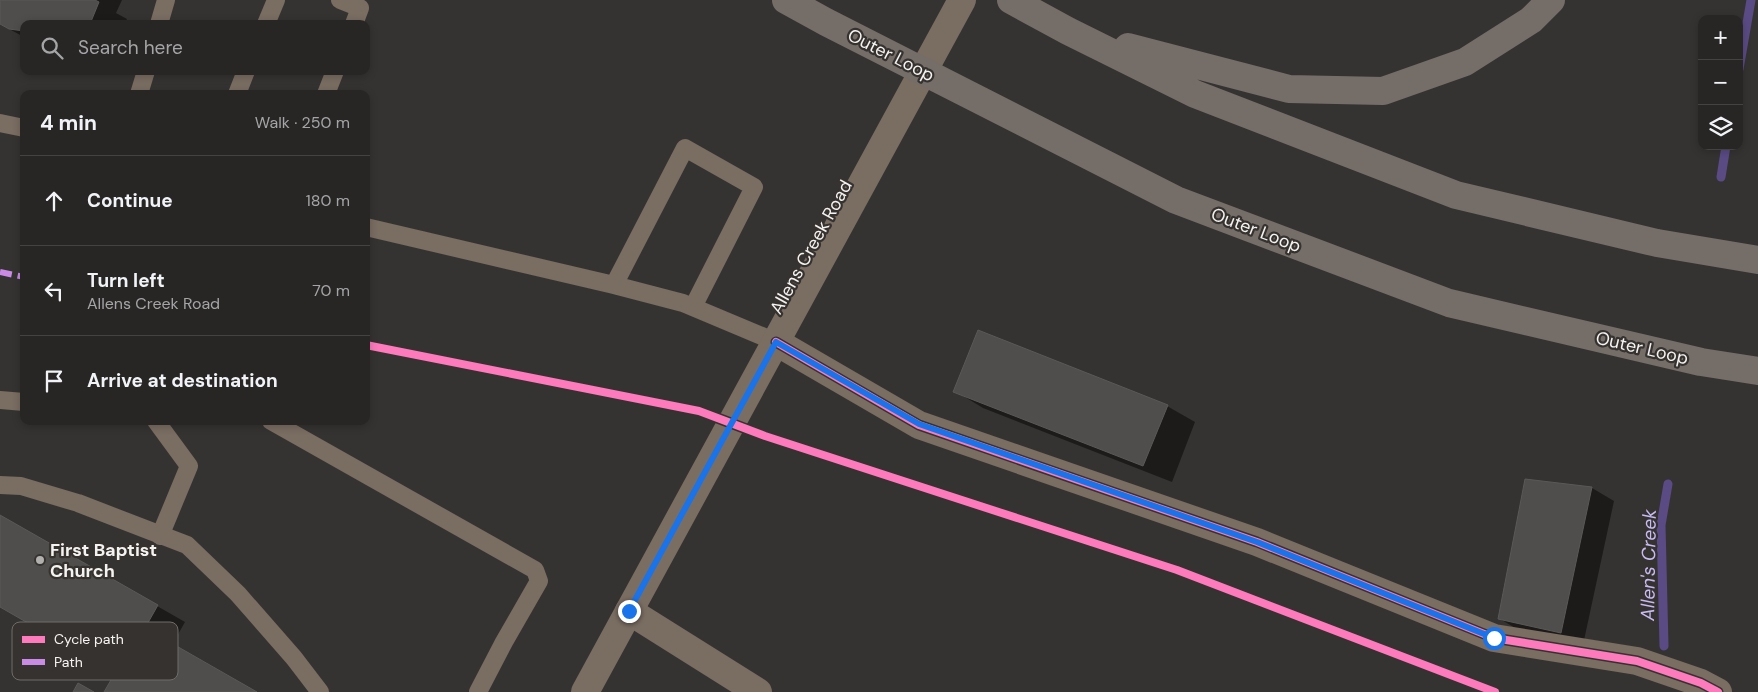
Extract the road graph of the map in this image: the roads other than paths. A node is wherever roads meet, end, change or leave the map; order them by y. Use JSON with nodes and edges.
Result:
{"nodes":[{"id":1,"x":166,"y":0,"type":"edge"},
{"id":2,"x":276,"y":0,"type":"edge"},
{"id":3,"x":340,"y":0,"type":"edge"},
{"id":4,"x":766,"y":0,"type":"edge"},
{"id":5,"x":786,"y":0,"type":"edge"},
{"id":6,"x":962,"y":0,"type":"edge"},
{"id":7,"x":1011,"y":0,"type":"edge"},
{"id":8,"x":1551,"y":0,"type":"edge"},
{"id":9,"x":160,"y":20,"type":"edge"},
{"id":10,"x":268,"y":20,"type":"edge"},
{"id":11,"x":356,"y":20,"type":"edge"},
{"id":12,"x":826,"y":22,"type":"junction"},
{"id":13,"x":1068,"y":31,"type":"junction"},
{"id":14,"x":145,"y":75,"type":"edge"},
{"id":15,"x":244,"y":75,"type":"edge"},
{"id":16,"x":333,"y":75,"type":"edge"},
{"id":17,"x":140,"y":90,"type":"edge"},
{"id":18,"x":239,"y":90,"type":"edge"},
{"id":19,"x":328,"y":90,"type":"edge"},
{"id":20,"x":0,"y":122,"type":"edge"},
{"id":21,"x":20,"y":127,"type":"edge"},
{"id":22,"x":370,"y":228,"type":"edge"},
{"id":23,"x":1758,"y":260,"type":"edge"},
{"id":24,"x":614,"y":284,"type":"junction"},
{"id":25,"x":692,"y":307,"type":"junction"},
{"id":26,"x":776,"y":342,"type":"junction"},
{"id":27,"x":1758,"y":371,"type":"edge"},
{"id":28,"x":0,"y":400,"type":"edge"},
{"id":29,"x":20,"y":402,"type":"edge"},
{"id":30,"x":159,"y":425,"type":"edge"},
{"id":31,"x":278,"y":425,"type":"edge"},
{"id":32,"x":0,"y":485,"type":"edge"},
{"id":33,"x":160,"y":536,"type":"junction"},
{"id":34,"x":629,"y":611,"type":"junction"},
{"id":35,"x":1709,"y":688,"type":"edge"},
{"id":36,"x":320,"y":692,"type":"edge"},
{"id":37,"x":478,"y":692,"type":"edge"},
{"id":38,"x":585,"y":692,"type":"edge"},
{"id":39,"x":758,"y":692,"type":"edge"}],
"edges":[{"from":1,"to":9,"type":"lane"},
{"from":2,"to":10,"type":"lane"},
{"from":3,"to":11,"type":"lane"},
{"from":4,"to":12,"type":"highway"},
{"from":5,"to":12,"type":"highway","name":"Outer Loop"},
{"from":6,"to":26,"type":"street","name":"Allens Creek Road"},
{"from":7,"to":13,"type":"highway"},
{"from":8,"to":13,"type":"highway"},
{"from":12,"to":27,"type":"highway","name":"Outer Loop"},
{"from":13,"to":23,"type":"highway"},
{"from":14,"to":17,"type":"lane"},
{"from":15,"to":18,"type":"lane"},
{"from":16,"to":19,"type":"lane"},
{"from":20,"to":21,"type":"lane"},
{"from":22,"to":24,"type":"lane"},
{"from":24,"to":25,"type":"lane"},
{"from":24,"to":25,"type":"lane"},
{"from":25,"to":26,"type":"lane"},
{"from":26,"to":34,"type":"street","name":"Allens Creek Road"},
{"from":26,"to":35,"type":"street"},
{"from":28,"to":29,"type":"lane"},
{"from":30,"to":33,"type":"lane"},
{"from":31,"to":37,"type":"lane"},
{"from":32,"to":33,"type":"lane"},
{"from":33,"to":36,"type":"lane"},
{"from":34,"to":38,"type":"street","name":"Allens Creek Road"},
{"from":34,"to":39,"type":"street"}]}
